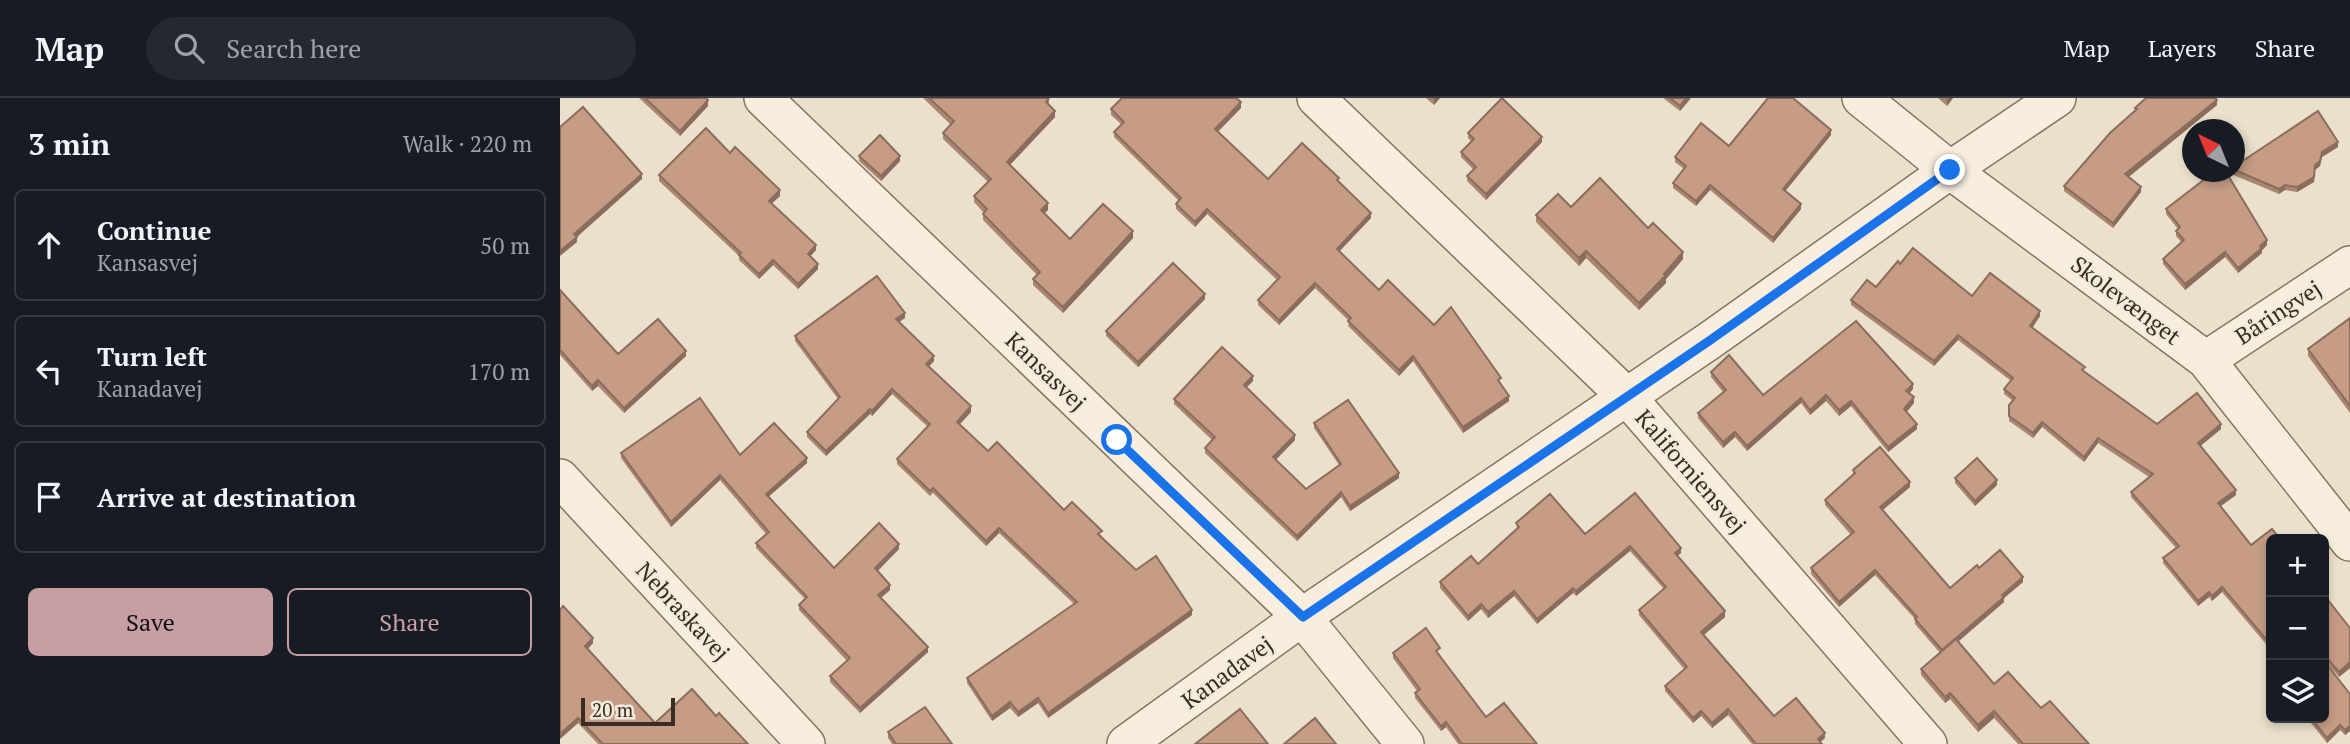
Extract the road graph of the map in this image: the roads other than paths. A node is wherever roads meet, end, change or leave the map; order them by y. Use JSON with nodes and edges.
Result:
{"nodes":[{"id":1,"x":763,"y":98,"type":"edge"},
{"id":2,"x":1316,"y":98,"type":"edge"},
{"id":3,"x":1861,"y":98,"type":"edge"},
{"id":4,"x":2057,"y":98,"type":"edge"},
{"id":5,"x":1950,"y":170,"type":"junction"},
{"id":6,"x":2350,"y":265,"type":"edge"},
{"id":7,"x":2206,"y":360,"type":"junction"},
{"id":8,"x":1626,"y":397,"type":"junction"},
{"id":9,"x":560,"y":478,"type":"edge"},
{"id":10,"x":2350,"y":542,"type":"edge"},
{"id":11,"x":1303,"y":617,"type":"junction"},
{"id":12,"x":806,"y":744,"type":"edge"},
{"id":13,"x":1126,"y":744,"type":"edge"},
{"id":14,"x":1405,"y":744,"type":"edge"},
{"id":15,"x":1928,"y":744,"type":"edge"}],
"edges":[{"from":1,"to":11,"type":"street","name":"Kansasvej"},
{"from":2,"to":8,"type":"street","name":"Kaliforniensvej"},
{"from":3,"to":5,"type":"street","name":"Skolevænget"},
{"from":4,"to":5,"type":"street","name":"Kanadavej"},
{"from":5,"to":7,"type":"street","name":"Skolevænget"},
{"from":5,"to":8,"type":"street","name":"Kanadavej"},
{"from":6,"to":7,"type":"street","name":"Båringvej"},
{"from":7,"to":10,"type":"street","name":"Skolevænget"},
{"from":8,"to":11,"type":"street","name":"Kanadavej"},
{"from":8,"to":15,"type":"street","name":"Kaliforniensvej"},
{"from":9,"to":12,"type":"street","name":"Nebraskavej"},
{"from":11,"to":13,"type":"street","name":"Kanadavej"},
{"from":11,"to":14,"type":"street","name":"Kansasvej"}]}
